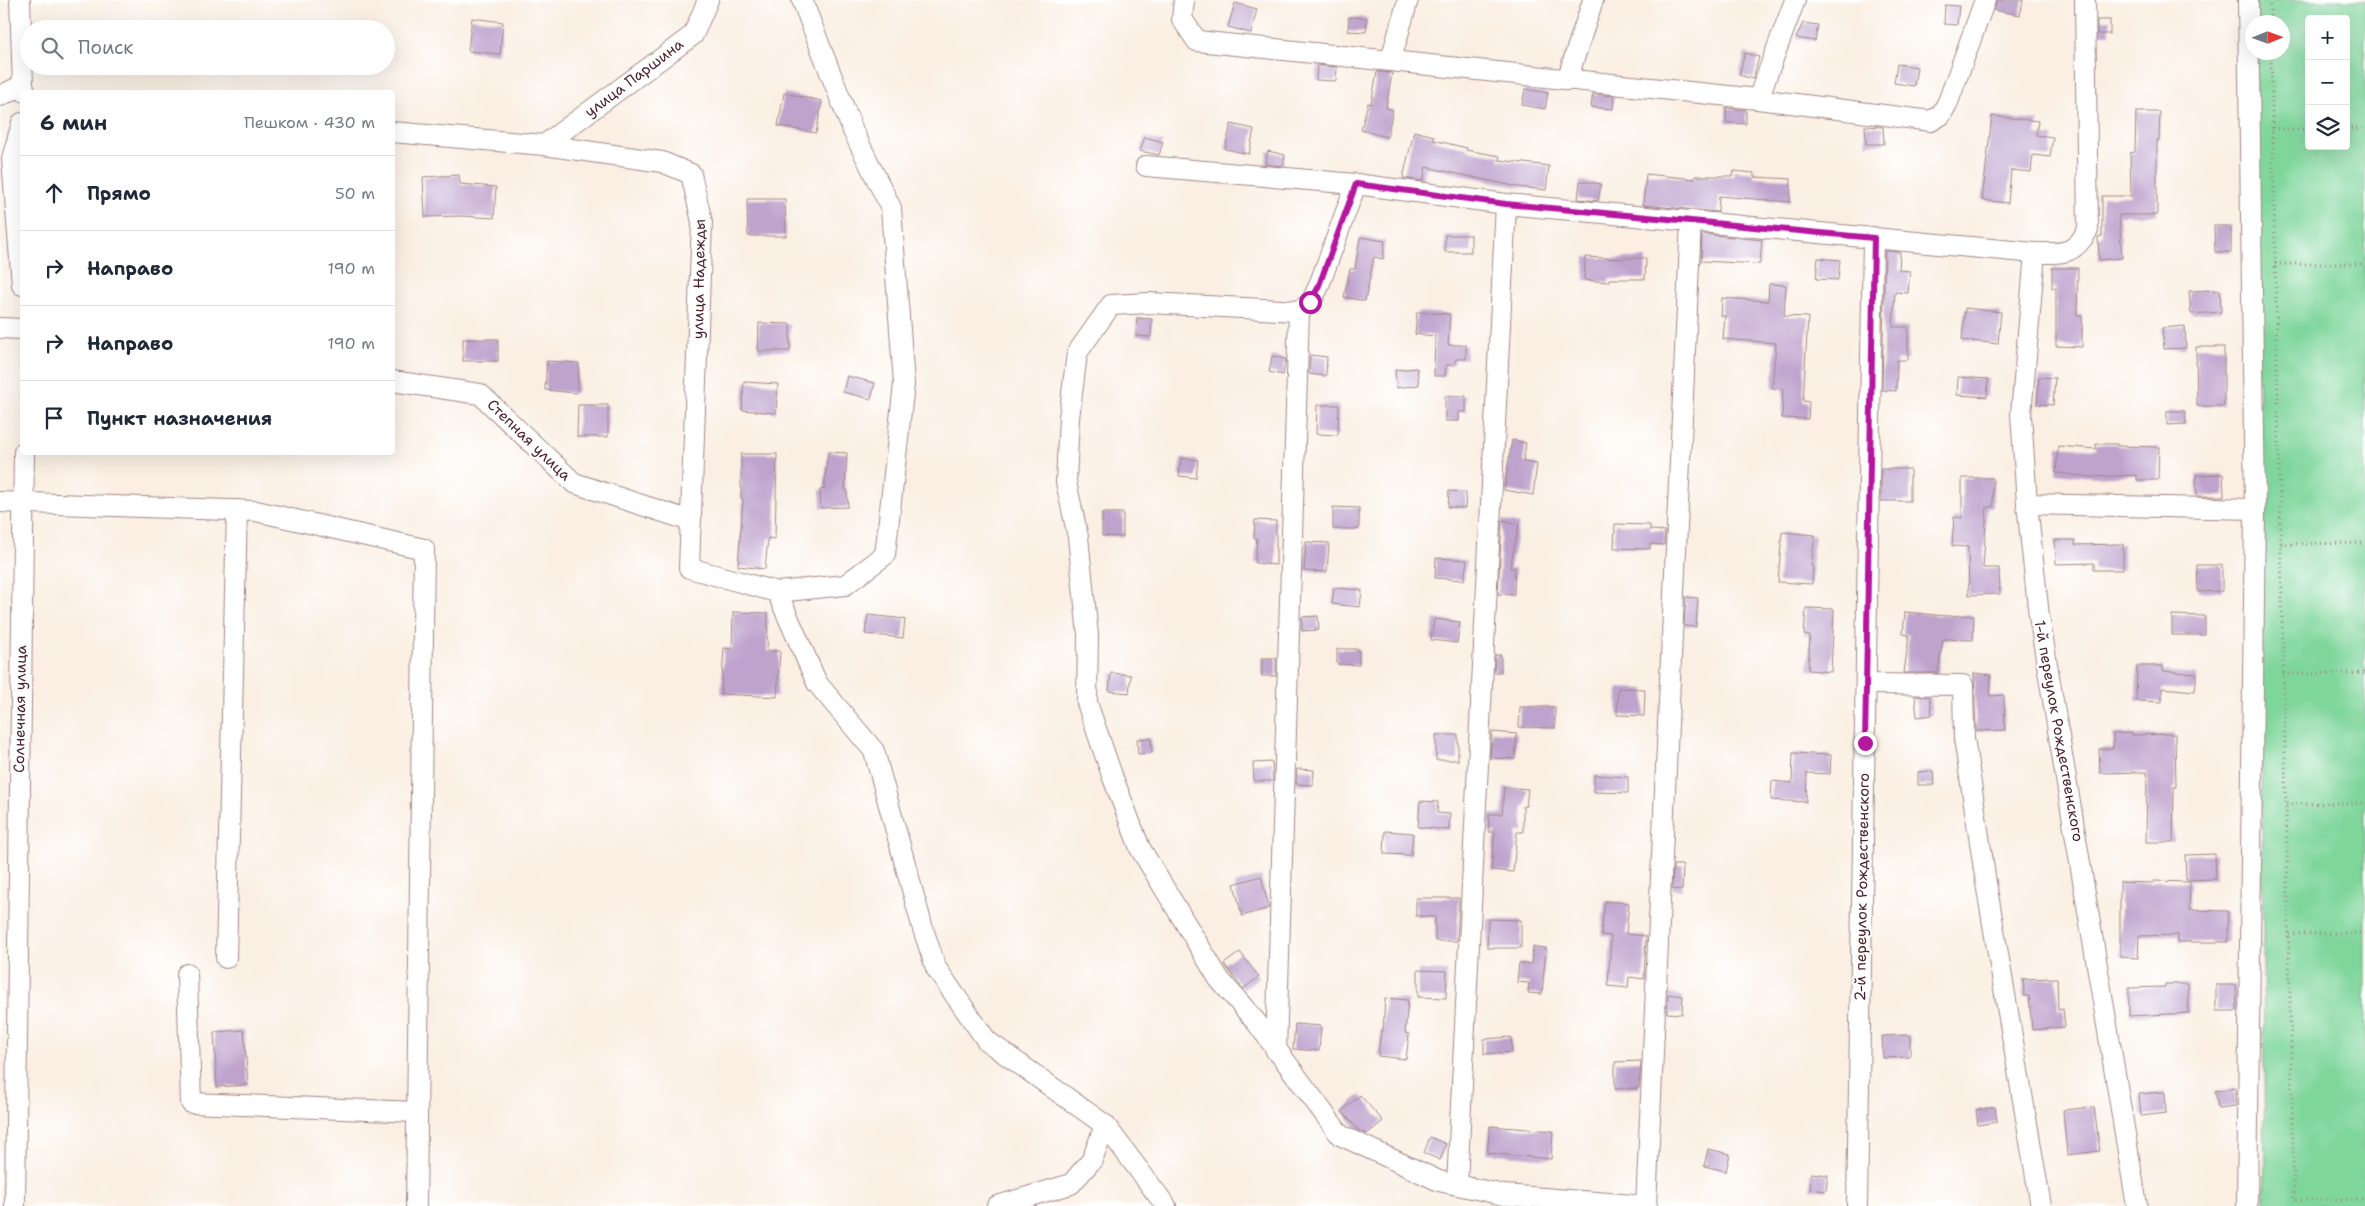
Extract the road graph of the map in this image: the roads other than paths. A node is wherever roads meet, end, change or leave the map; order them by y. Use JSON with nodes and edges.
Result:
{"nodes":[{"id":1,"x":20,"y":0,"type":"edge"},
{"id":2,"x":708,"y":0,"type":"edge"},
{"id":3,"x":802,"y":0,"type":"edge"},
{"id":4,"x":1184,"y":0,"type":"edge"},
{"id":5,"x":1408,"y":0,"type":"edge"},
{"id":6,"x":1592,"y":0,"type":"edge"},
{"id":7,"x":1795,"y":0,"type":"edge"},
{"id":8,"x":1985,"y":0,"type":"edge"},
{"id":9,"x":2085,"y":0,"type":"edge"},
{"id":10,"x":2248,"y":0,"type":"edge"},
{"id":11,"x":21,"y":20,"type":"edge"},
{"id":12,"x":1391,"y":59,"type":"junction"},
{"id":13,"x":23,"y":75,"type":"edge"},
{"id":14,"x":1567,"y":80,"type":"junction"},
{"id":15,"x":24,"y":89,"type":"edge"},
{"id":16,"x":20,"y":90,"type":"edge"},
{"id":17,"x":0,"y":96,"type":"edge"},
{"id":18,"x":1758,"y":99,"type":"junction"},
{"id":19,"x":20,"y":130,"type":"edge"},
{"id":20,"x":395,"y":132,"type":"edge"},
{"id":21,"x":544,"y":145,"type":"junction"},
{"id":22,"x":1146,"y":166,"type":"dead end"},
{"id":23,"x":1356,"y":184,"type":"junction"},
{"id":24,"x":1506,"y":204,"type":"junction"},
{"id":25,"x":1691,"y":220,"type":"junction"},
{"id":26,"x":1874,"y":238,"type":"junction"},
{"id":27,"x":2036,"y":253,"type":"junction"},
{"id":28,"x":20,"y":260,"type":"edge"},
{"id":29,"x":1299,"y":310,"type":"junction"},
{"id":30,"x":0,"y":328,"type":"edge"},
{"id":31,"x":20,"y":328,"type":"edge"},
{"id":32,"x":395,"y":381,"type":"edge"},
{"id":33,"x":24,"y":455,"type":"edge"},
{"id":34,"x":0,"y":502,"type":"edge"},
{"id":35,"x":23,"y":502,"type":"junction"},
{"id":36,"x":2027,"y":504,"type":"junction"},
{"id":37,"x":2255,"y":509,"type":"junction"},
{"id":38,"x":237,"y":510,"type":"junction"},
{"id":39,"x":691,"y":521,"type":"junction"},
{"id":40,"x":777,"y":592,"type":"junction"},
{"id":41,"x":1867,"y":684,"type":"junction"},
{"id":42,"x":226,"y":958,"type":"dead end"},
{"id":43,"x":188,"y":974,"type":"dead end"},
{"id":44,"x":8,"y":1044,"type":"edge"},
{"id":45,"x":1276,"y":1051,"type":"junction"},
{"id":46,"x":417,"y":1112,"type":"junction"},
{"id":47,"x":1105,"y":1125,"type":"junction"},
{"id":48,"x":1457,"y":1185,"type":"junction"},
{"id":49,"x":15,"y":1206,"type":"edge"},
{"id":50,"x":416,"y":1206,"type":"edge"},
{"id":51,"x":997,"y":1206,"type":"edge"},
{"id":52,"x":1166,"y":1206,"type":"edge"},
{"id":53,"x":1647,"y":1206,"type":"edge"},
{"id":54,"x":1857,"y":1206,"type":"edge"},
{"id":55,"x":2041,"y":1206,"type":"edge"},
{"id":56,"x":2137,"y":1206,"type":"edge"},
{"id":57,"x":2247,"y":1206,"type":"edge"}],
"edges":[{"from":1,"to":11,"type":"street"},
{"from":2,"to":21,"type":"street","name":"улица Паршина"},
{"from":3,"to":40,"type":"street"},
{"from":4,"to":12,"type":"street"},
{"from":5,"to":12,"type":"street"},
{"from":6,"to":14,"type":"street"},
{"from":7,"to":18,"type":"street"},
{"from":8,"to":18,"type":"street"},
{"from":9,"to":27,"type":"street"},
{"from":10,"to":37,"type":"street"},
{"from":12,"to":14,"type":"street"},
{"from":13,"to":15,"type":"street"},
{"from":14,"to":18,"type":"street"},
{"from":16,"to":17,"type":"street"},
{"from":19,"to":28,"type":"street"},
{"from":20,"to":21,"type":"street","name":"улица Надежды"},
{"from":21,"to":39,"type":"street","name":"улица Надежды"},
{"from":22,"to":23,"type":"street"},
{"from":23,"to":24,"type":"street"},
{"from":23,"to":29,"type":"street"},
{"from":24,"to":25,"type":"street"},
{"from":24,"to":48,"type":"street"},
{"from":25,"to":26,"type":"street"},
{"from":25,"to":53,"type":"street"},
{"from":26,"to":27,"type":"street"},
{"from":26,"to":41,"type":"street","name":"2-й переулок Рождественского"},
{"from":27,"to":36,"type":"street","name":"1-й переулок Рождественского"},
{"from":29,"to":45,"type":"street"},
{"from":29,"to":45,"type":"street"},
{"from":30,"to":31,"type":"street"},
{"from":32,"to":39,"type":"street","name":"Степная улица"},
{"from":33,"to":35,"type":"street","name":"Солнечная улица"},
{"from":34,"to":35,"type":"street"},
{"from":35,"to":38,"type":"street"},
{"from":35,"to":44,"type":"street","name":"Солнечная улица"},
{"from":36,"to":37,"type":"street"},
{"from":36,"to":56,"type":"street","name":"1-й переулок Рождественского"},
{"from":37,"to":57,"type":"street"},
{"from":38,"to":42,"type":"street"},
{"from":38,"to":46,"type":"street"},
{"from":39,"to":40,"type":"street","name":"улица Надежды"},
{"from":40,"to":47,"type":"street"},
{"from":41,"to":54,"type":"street","name":"2-й переулок Рождественского"},
{"from":41,"to":55,"type":"street"},
{"from":43,"to":46,"type":"street"},
{"from":44,"to":49,"type":"street","name":"Солнечная улица"},
{"from":45,"to":48,"type":"street"},
{"from":46,"to":50,"type":"street"},
{"from":47,"to":51,"type":"street"},
{"from":47,"to":52,"type":"street"},
{"from":48,"to":53,"type":"street"}]}
